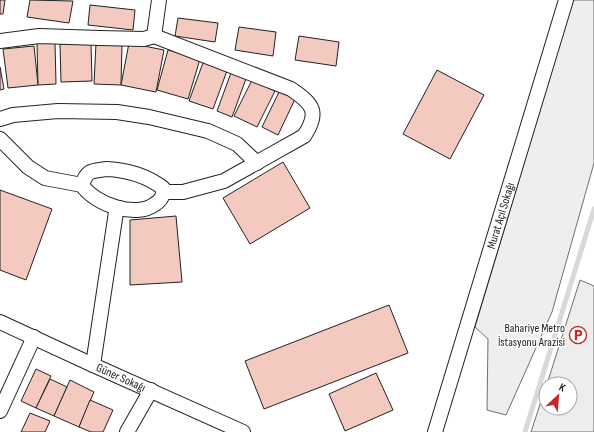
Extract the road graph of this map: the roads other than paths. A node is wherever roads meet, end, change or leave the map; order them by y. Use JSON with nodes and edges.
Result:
{"nodes":[{"id":1,"x":159,"y":0,"type":"edge"},
{"id":2,"x":566,"y":0,"type":"edge"},
{"id":3,"x":154,"y":36,"type":"junction"},
{"id":4,"x":0,"y":41,"type":"edge"},
{"id":5,"x":0,"y":119,"type":"edge"},
{"id":6,"x":0,"y":139,"type":"edge"},
{"id":7,"x":257,"y":163,"type":"junction"},
{"id":8,"x":82,"y":185,"type":"junction"},
{"id":9,"x":164,"y":192,"type":"junction"},
{"id":10,"x":119,"y":208,"type":"junction"},
{"id":11,"x":0,"y":322,"type":"edge"},
{"id":12,"x":34,"y":338,"type":"junction"},
{"id":13,"x":93,"y":365,"type":"junction"},
{"id":14,"x":151,"y":390,"type":"junction"},
{"id":15,"x":0,"y":411,"type":"edge"},
{"id":16,"x":127,"y":432,"type":"edge"},
{"id":17,"x":243,"y":432,"type":"edge"},
{"id":18,"x":435,"y":432,"type":"edge"}],
"edges":[{"from":1,"to":3,"type":"street"},
{"from":2,"to":18,"type":"street","name":"Murat Açıl Sokağı"},
{"from":3,"to":4,"type":"street"},
{"from":3,"to":7,"type":"street"},
{"from":5,"to":7,"type":"street"},
{"from":6,"to":8,"type":"street"},
{"from":7,"to":9,"type":"street"},
{"from":8,"to":9,"type":"street"},
{"from":8,"to":10,"type":"street"},
{"from":9,"to":10,"type":"street"},
{"from":10,"to":13,"type":"street"},
{"from":11,"to":12,"type":"street","name":"Güner Sokağı"},
{"from":12,"to":13,"type":"street","name":"Güner Sokağı"},
{"from":12,"to":15,"type":"street"},
{"from":13,"to":14,"type":"street","name":"Güner Sokağı"},
{"from":14,"to":16,"type":"street"},
{"from":14,"to":17,"type":"street","name":"Güner Sokağı"}]}
